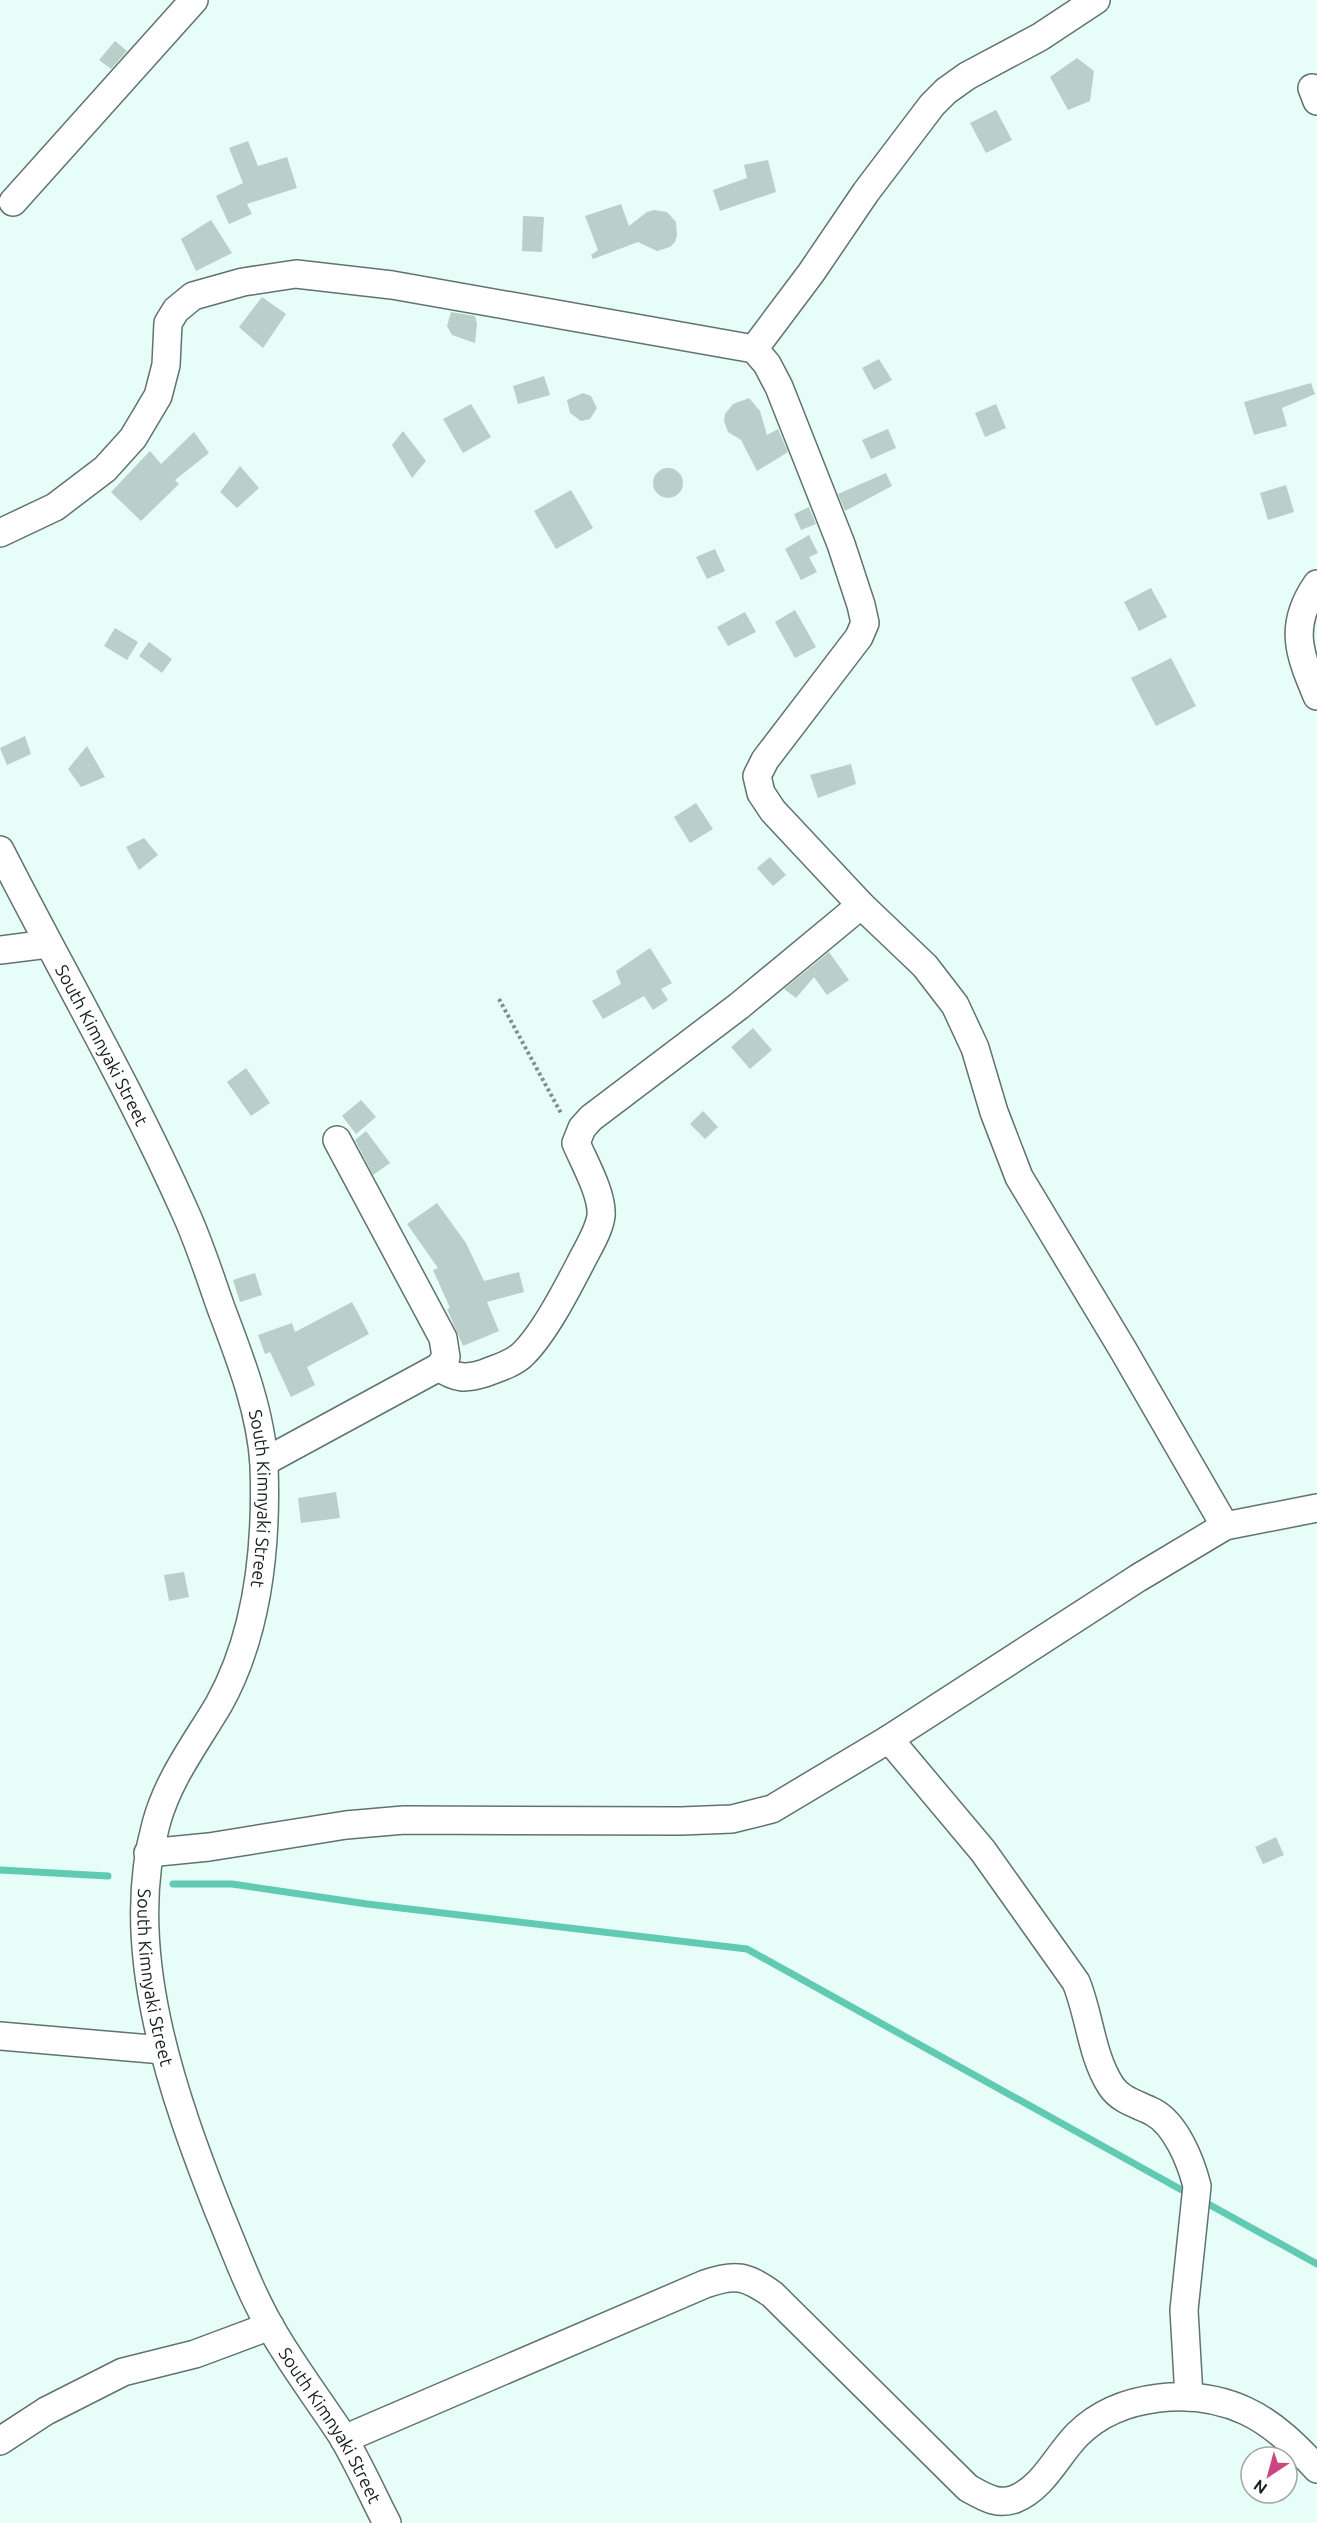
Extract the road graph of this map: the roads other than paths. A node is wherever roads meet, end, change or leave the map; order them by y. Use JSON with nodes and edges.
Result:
{"nodes":[{"id":1,"x":194,"y":0,"type":"edge"},
{"id":2,"x":1096,"y":0,"type":"edge"},
{"id":3,"x":13,"y":202,"type":"dead end"},
{"id":4,"x":754,"y":349,"type":"junction"},
{"id":5,"x":0,"y":533,"type":"edge"},
{"id":6,"x":1317,"y":584,"type":"edge"},
{"id":7,"x":1317,"y":696,"type":"edge"},
{"id":8,"x":0,"y":850,"type":"edge"},
{"id":9,"x":861,"y":905,"type":"junction"},
{"id":10,"x":48,"y":944,"type":"junction"},
{"id":11,"x":0,"y":950,"type":"edge"},
{"id":12,"x":337,"y":1140,"type":"dead end"},
{"id":13,"x":439,"y":1367,"type":"junction"},
{"id":14,"x":264,"y":1462,"type":"junction"},
{"id":15,"x":1317,"y":1508,"type":"edge"},
{"id":16,"x":1225,"y":1526,"type":"junction"},
{"id":17,"x":889,"y":1739,"type":"junction"},
{"id":18,"x":148,"y":1853,"type":"junction"},
{"id":19,"x":0,"y":2037,"type":"edge"},
{"id":20,"x":163,"y":2050,"type":"junction"},
{"id":21,"x":270,"y":2326,"type":"junction"},
{"id":22,"x":1189,"y":2397,"type":"junction"},
{"id":23,"x":344,"y":2439,"type":"junction"},
{"id":24,"x":0,"y":2441,"type":"edge"},
{"id":25,"x":1317,"y":2469,"type":"edge"},
{"id":26,"x":387,"y":2523,"type":"edge"}],
"edges":[{"from":1,"to":3,"type":"street"},
{"from":2,"to":4,"type":"street"},
{"from":4,"to":5,"type":"street"},
{"from":4,"to":9,"type":"street"},
{"from":6,"to":7,"type":"street"},
{"from":8,"to":10,"type":"street","name":"South Kimnyaki Street"},
{"from":9,"to":13,"type":"street"},
{"from":9,"to":16,"type":"street"},
{"from":10,"to":11,"type":"street"},
{"from":10,"to":14,"type":"street","name":"South Kimnyaki Street"},
{"from":12,"to":13,"type":"street"},
{"from":13,"to":14,"type":"street"},
{"from":14,"to":18,"type":"street","name":"South Kimnyaki Street"},
{"from":15,"to":16,"type":"street"},
{"from":16,"to":17,"type":"street"},
{"from":17,"to":18,"type":"street"},
{"from":17,"to":22,"type":"street"},
{"from":18,"to":20,"type":"street","name":"South Kimnyaki Street"},
{"from":19,"to":20,"type":"street"},
{"from":20,"to":21,"type":"street","name":"South Kimnyaki Street"},
{"from":21,"to":23,"type":"street","name":"South Kimnyaki Street"},
{"from":21,"to":24,"type":"street"},
{"from":22,"to":23,"type":"street"},
{"from":22,"to":25,"type":"street"},
{"from":23,"to":26,"type":"street","name":"South Kimnyaki Street"}]}
